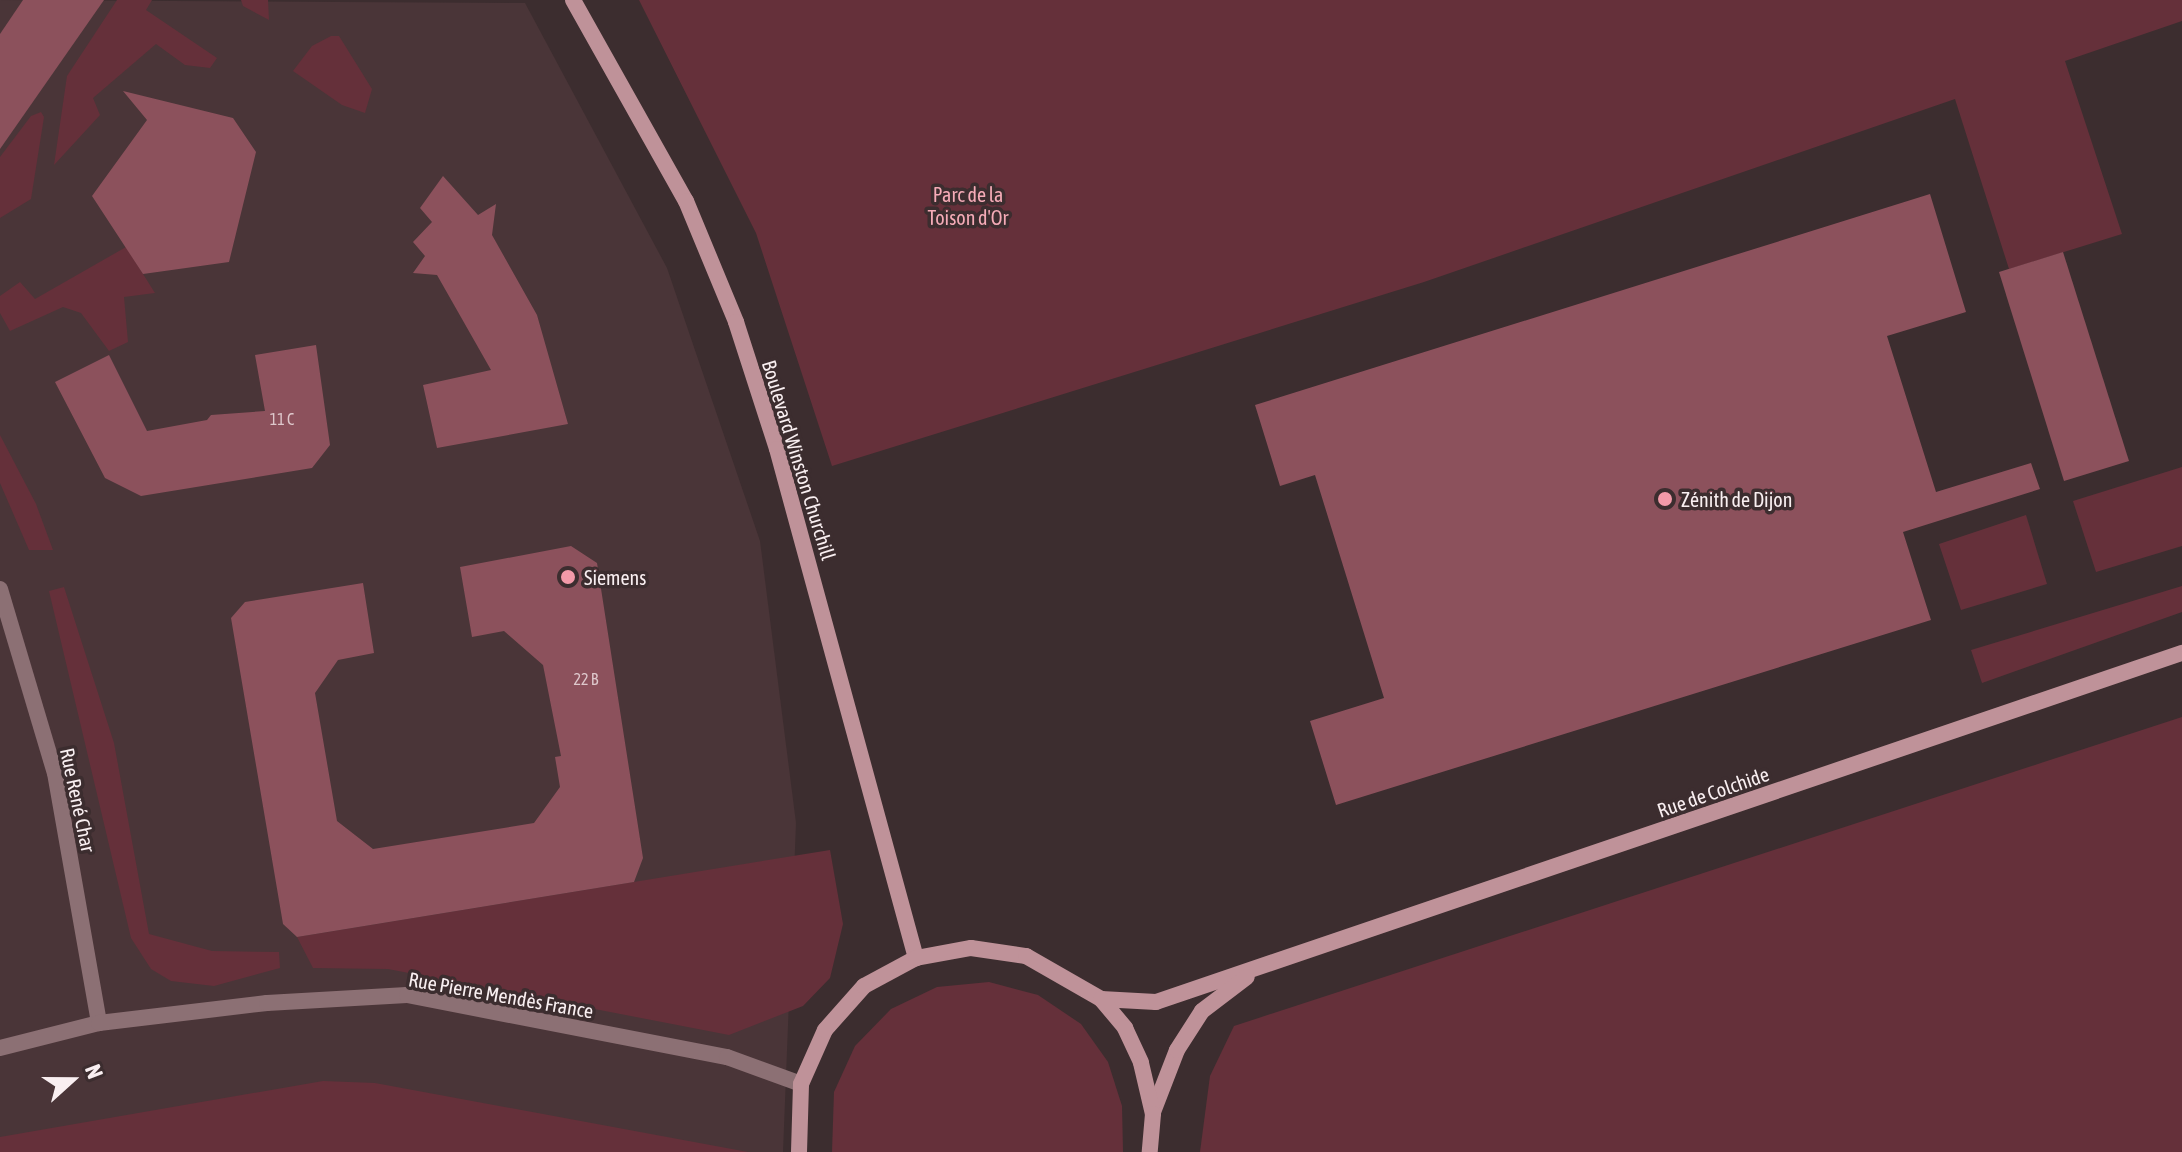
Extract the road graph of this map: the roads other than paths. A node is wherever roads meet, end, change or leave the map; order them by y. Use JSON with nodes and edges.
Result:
{"nodes":[{"id":1,"x":573,"y":0,"type":"edge"},
{"id":2,"x":0,"y":589,"type":"edge"},
{"id":3,"x":2182,"y":653,"type":"edge"},
{"id":4,"x":916,"y":958,"type":"junction"},
{"id":5,"x":1258,"y":969,"type":"junction"},
{"id":6,"x":1101,"y":999,"type":"junction"},
{"id":7,"x":99,"y":1023,"type":"junction"},
{"id":8,"x":0,"y":1048,"type":"edge"},
{"id":9,"x":801,"y":1084,"type":"junction"},
{"id":10,"x":1153,"y":1114,"type":"junction"},
{"id":11,"x":799,"y":1152,"type":"edge"},
{"id":12,"x":1150,"y":1152,"type":"edge"}],
"edges":[{"from":1,"to":4,"type":"street","name":"Boulevard Winston Churchill"},
{"from":2,"to":7,"type":"street","name":"Rue René Char"},
{"from":3,"to":5,"type":"street","name":"Rue de Colchide"},
{"from":4,"to":6,"type":"street"},
{"from":4,"to":9,"type":"street"},
{"from":5,"to":6,"type":"street","name":"Rue de Colchide"},
{"from":5,"to":10,"type":"street","name":"Rue de Colchide"},
{"from":6,"to":10,"type":"street"},
{"from":7,"to":8,"type":"street","name":"Rue Pierre Mendès France"},
{"from":7,"to":9,"type":"street","name":"Rue Pierre Mendès France"},
{"from":9,"to":11,"type":"street"},
{"from":10,"to":12,"type":"street"}]}
